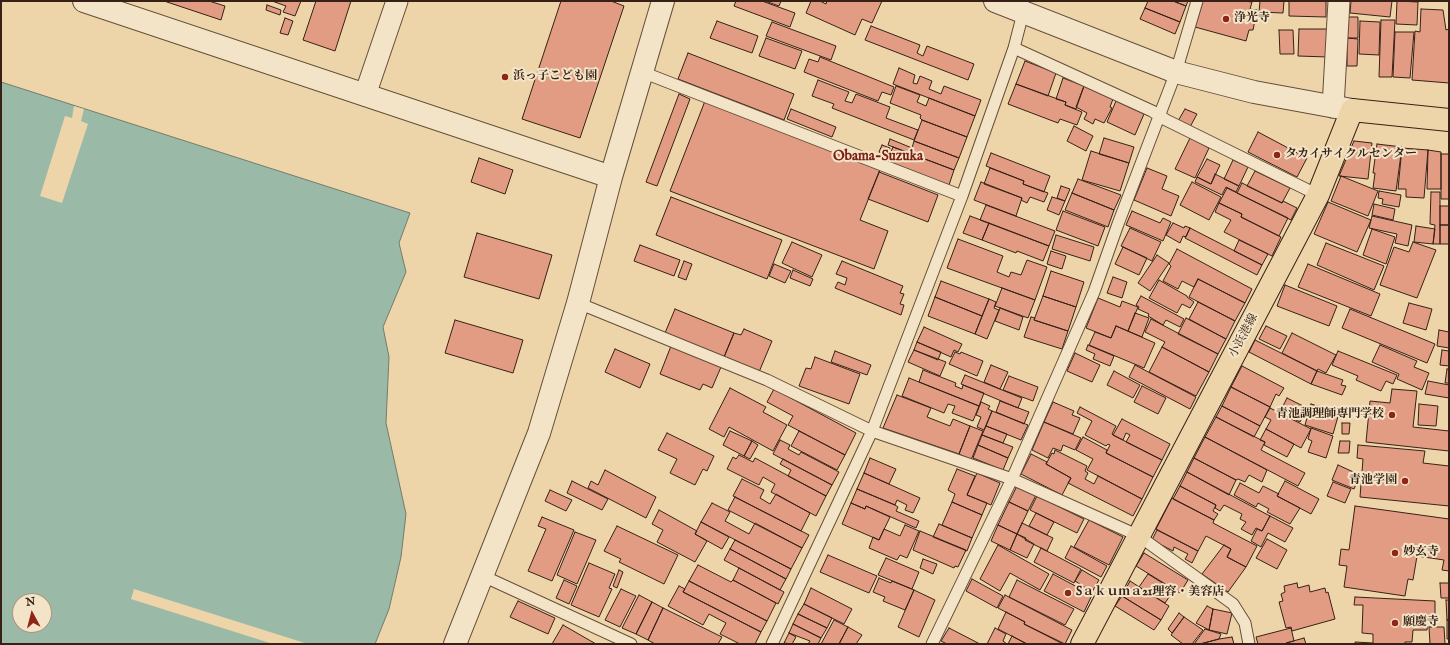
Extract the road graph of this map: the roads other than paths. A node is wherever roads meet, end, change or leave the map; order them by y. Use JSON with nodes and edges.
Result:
{"nodes":[{"id":1,"x":84,"y":1,"type":"edge"},
{"id":2,"x":397,"y":1,"type":"edge"},
{"id":3,"x":663,"y":1,"type":"edge"},
{"id":4,"x":995,"y":1,"type":"edge"},
{"id":5,"x":1197,"y":1,"type":"edge"},
{"id":6,"x":1338,"y":1,"type":"edge"},
{"id":7,"x":1024,"y":7,"type":"edge"},
{"id":8,"x":1014,"y":48,"type":"junction"},
{"id":9,"x":642,"y":72,"type":"junction"},
{"id":10,"x":1176,"y":72,"type":"junction"},
{"id":11,"x":365,"y":95,"type":"junction"},
{"id":12,"x":1343,"y":108,"type":"junction"},
{"id":13,"x":1159,"y":116,"type":"junction"},
{"id":14,"x":1449,"y":120,"type":"edge"},
{"id":15,"x":611,"y":177,"type":"junction"},
{"id":16,"x":1318,"y":195,"type":"junction"},
{"id":17,"x":962,"y":196,"type":"junction"},
{"id":18,"x":578,"y":302,"type":"junction"},
{"id":19,"x":872,"y":431,"type":"junction"},
{"id":20,"x":1012,"y":479,"type":"junction"},
{"id":21,"x":1139,"y":536,"type":"junction"},
{"id":22,"x":483,"y":576,"type":"junction"},
{"id":23,"x":455,"y":644,"type":"edge"},
{"id":24,"x":631,"y":644,"type":"edge"},
{"id":25,"x":772,"y":644,"type":"edge"},
{"id":26,"x":932,"y":644,"type":"edge"},
{"id":27,"x":1082,"y":644,"type":"edge"},
{"id":28,"x":1249,"y":644,"type":"edge"}],
"edges":[{"from":1,"to":11,"type":"street"},
{"from":2,"to":11,"type":"street"},
{"from":3,"to":9,"type":"street"},
{"from":4,"to":7,"type":"street"},
{"from":5,"to":10,"type":"lane"},
{"from":6,"to":12,"type":"street"},
{"from":7,"to":8,"type":"lane"},
{"from":7,"to":10,"type":"street"},
{"from":8,"to":13,"type":"lane"},
{"from":8,"to":17,"type":"lane"},
{"from":9,"to":15,"type":"street"},
{"from":9,"to":17,"type":"lane"},
{"from":10,"to":12,"type":"street"},
{"from":10,"to":13,"type":"lane"},
{"from":11,"to":15,"type":"street"},
{"from":12,"to":14,"type":"main road"},
{"from":12,"to":16,"type":"main road","name":"小浜港線"},
{"from":13,"to":16,"type":"lane"},
{"from":13,"to":20,"type":"lane"},
{"from":15,"to":18,"type":"street"},
{"from":16,"to":21,"type":"main road","name":"小浜港線"},
{"from":17,"to":19,"type":"lane"},
{"from":18,"to":19,"type":"lane"},
{"from":18,"to":22,"type":"street"},
{"from":19,"to":20,"type":"lane"},
{"from":19,"to":25,"type":"lane"},
{"from":20,"to":21,"type":"lane"},
{"from":20,"to":26,"type":"lane"},
{"from":21,"to":27,"type":"main road","name":"小浜港線"},
{"from":21,"to":28,"type":"lane"},
{"from":22,"to":23,"type":"street"},
{"from":22,"to":24,"type":"lane"}]}
